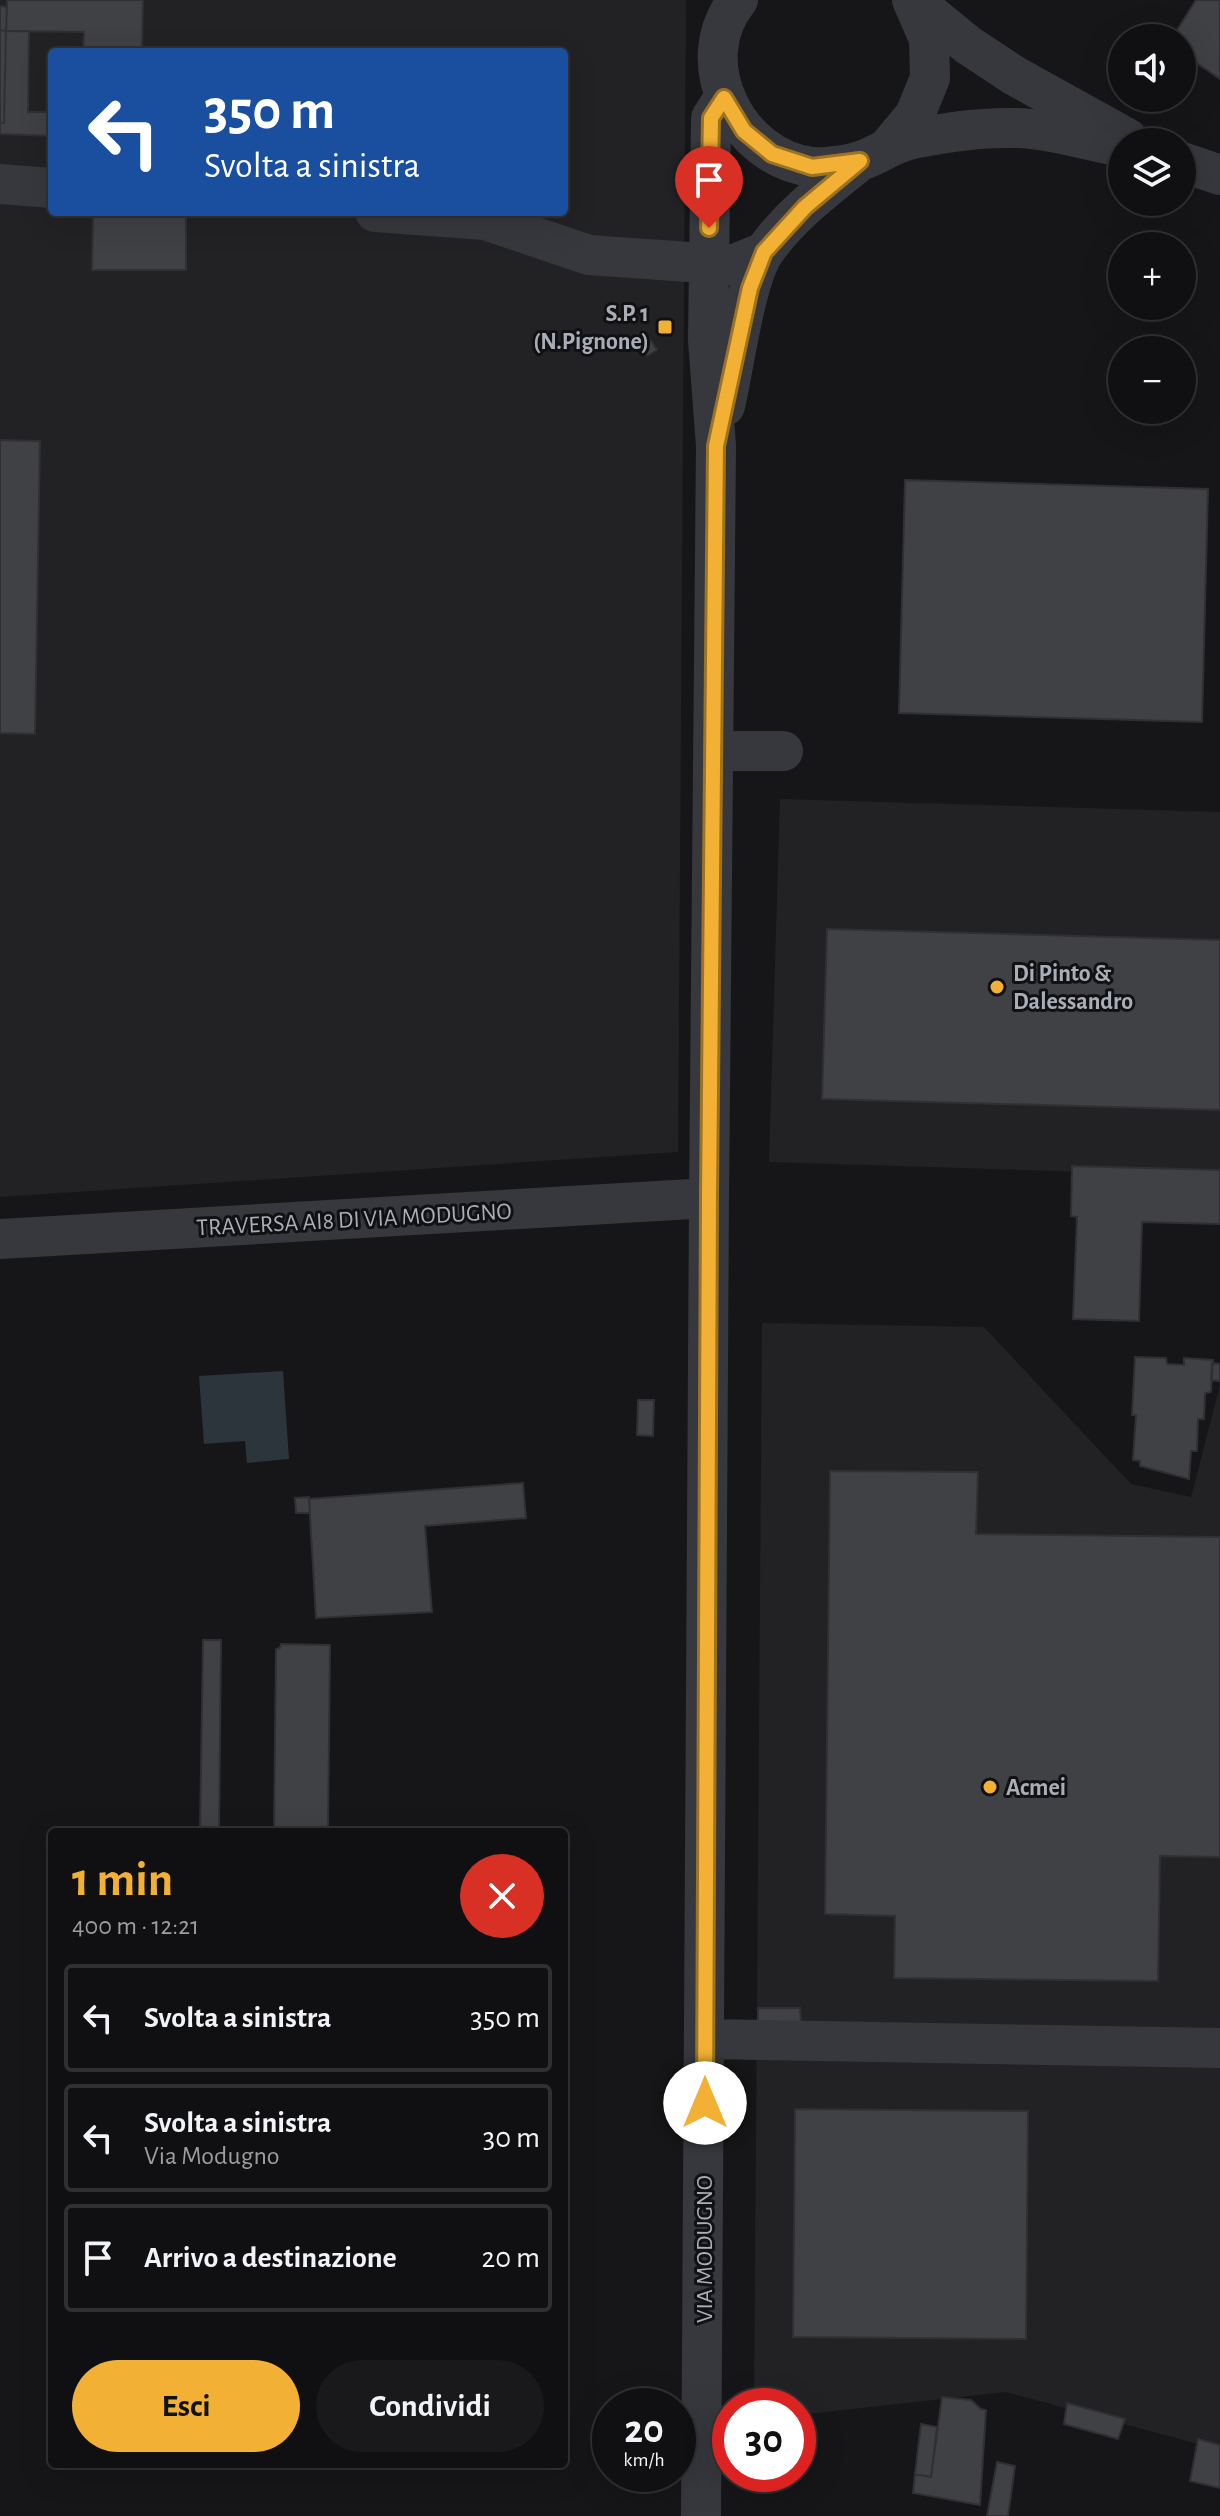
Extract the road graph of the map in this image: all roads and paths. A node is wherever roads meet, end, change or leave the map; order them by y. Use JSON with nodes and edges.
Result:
{"nodes":[{"id":1,"x":913,"y":0,"type":"edge"},
{"id":2,"x":725,"y":10,"type":"edge"},
{"id":3,"x":724,"y":98,"type":"junction"},
{"id":4,"x":1109,"y":128,"type":"edge"},
{"id":5,"x":1108,"y":144,"type":"edge"},
{"id":6,"x":875,"y":153,"type":"junction"},
{"id":7,"x":1196,"y":167,"type":"edge"},
{"id":8,"x":1220,"y":175,"type":"edge"},
{"id":9,"x":0,"y":184,"type":"edge"},
{"id":10,"x":48,"y":188,"type":"edge"},
{"id":11,"x":430,"y":216,"type":"edge"},
{"id":12,"x":764,"y":252,"type":"junction"},
{"id":13,"x":709,"y":263,"type":"junction"},
{"id":14,"x":716,"y":446,"type":"junction"},
{"id":15,"x":713,"y":751,"type":"junction"},
{"id":16,"x":783,"y":751,"type":"dead end"},
{"id":17,"x":709,"y":1198,"type":"junction"},
{"id":18,"x":0,"y":1239,"type":"edge"},
{"id":19,"x":705,"y":2039,"type":"junction"},
{"id":20,"x":1220,"y":2048,"type":"edge"},
{"id":21,"x":701,"y":2516,"type":"edge"}],
"edges":[{"from":1,"to":4,"type":"street"},
{"from":1,"to":6,"type":"street","name":"VIA MODUGNO"},
{"from":2,"to":3,"type":"street"},
{"from":3,"to":6,"type":"street"},
{"from":3,"to":13,"type":"street","name":"VIA MODUGNO"},
{"from":5,"to":6,"type":"street"},
{"from":6,"to":12,"type":"street","name":"VIA MODUGNO"},
{"from":7,"to":8,"type":"street"},
{"from":9,"to":10,"type":"street"},
{"from":11,"to":13,"type":"street"},
{"from":12,"to":13,"type":"street"},
{"from":12,"to":14,"type":"street","name":"VIA MODUGNO"},
{"from":13,"to":14,"type":"street","name":"VIA MODUGNO"},
{"from":14,"to":15,"type":"street","name":"VIA MODUGNO"},
{"from":15,"to":16,"type":"street"},
{"from":15,"to":17,"type":"street","name":"VIA MODUGNO"},
{"from":17,"to":18,"type":"street","name":"TRAVERSA AI8 DI VIA MODUGNO"},
{"from":17,"to":19,"type":"street","name":"VIA MODUGNO"},
{"from":19,"to":20,"type":"street"},
{"from":19,"to":21,"type":"street","name":"VIA MODUGNO"}]}
